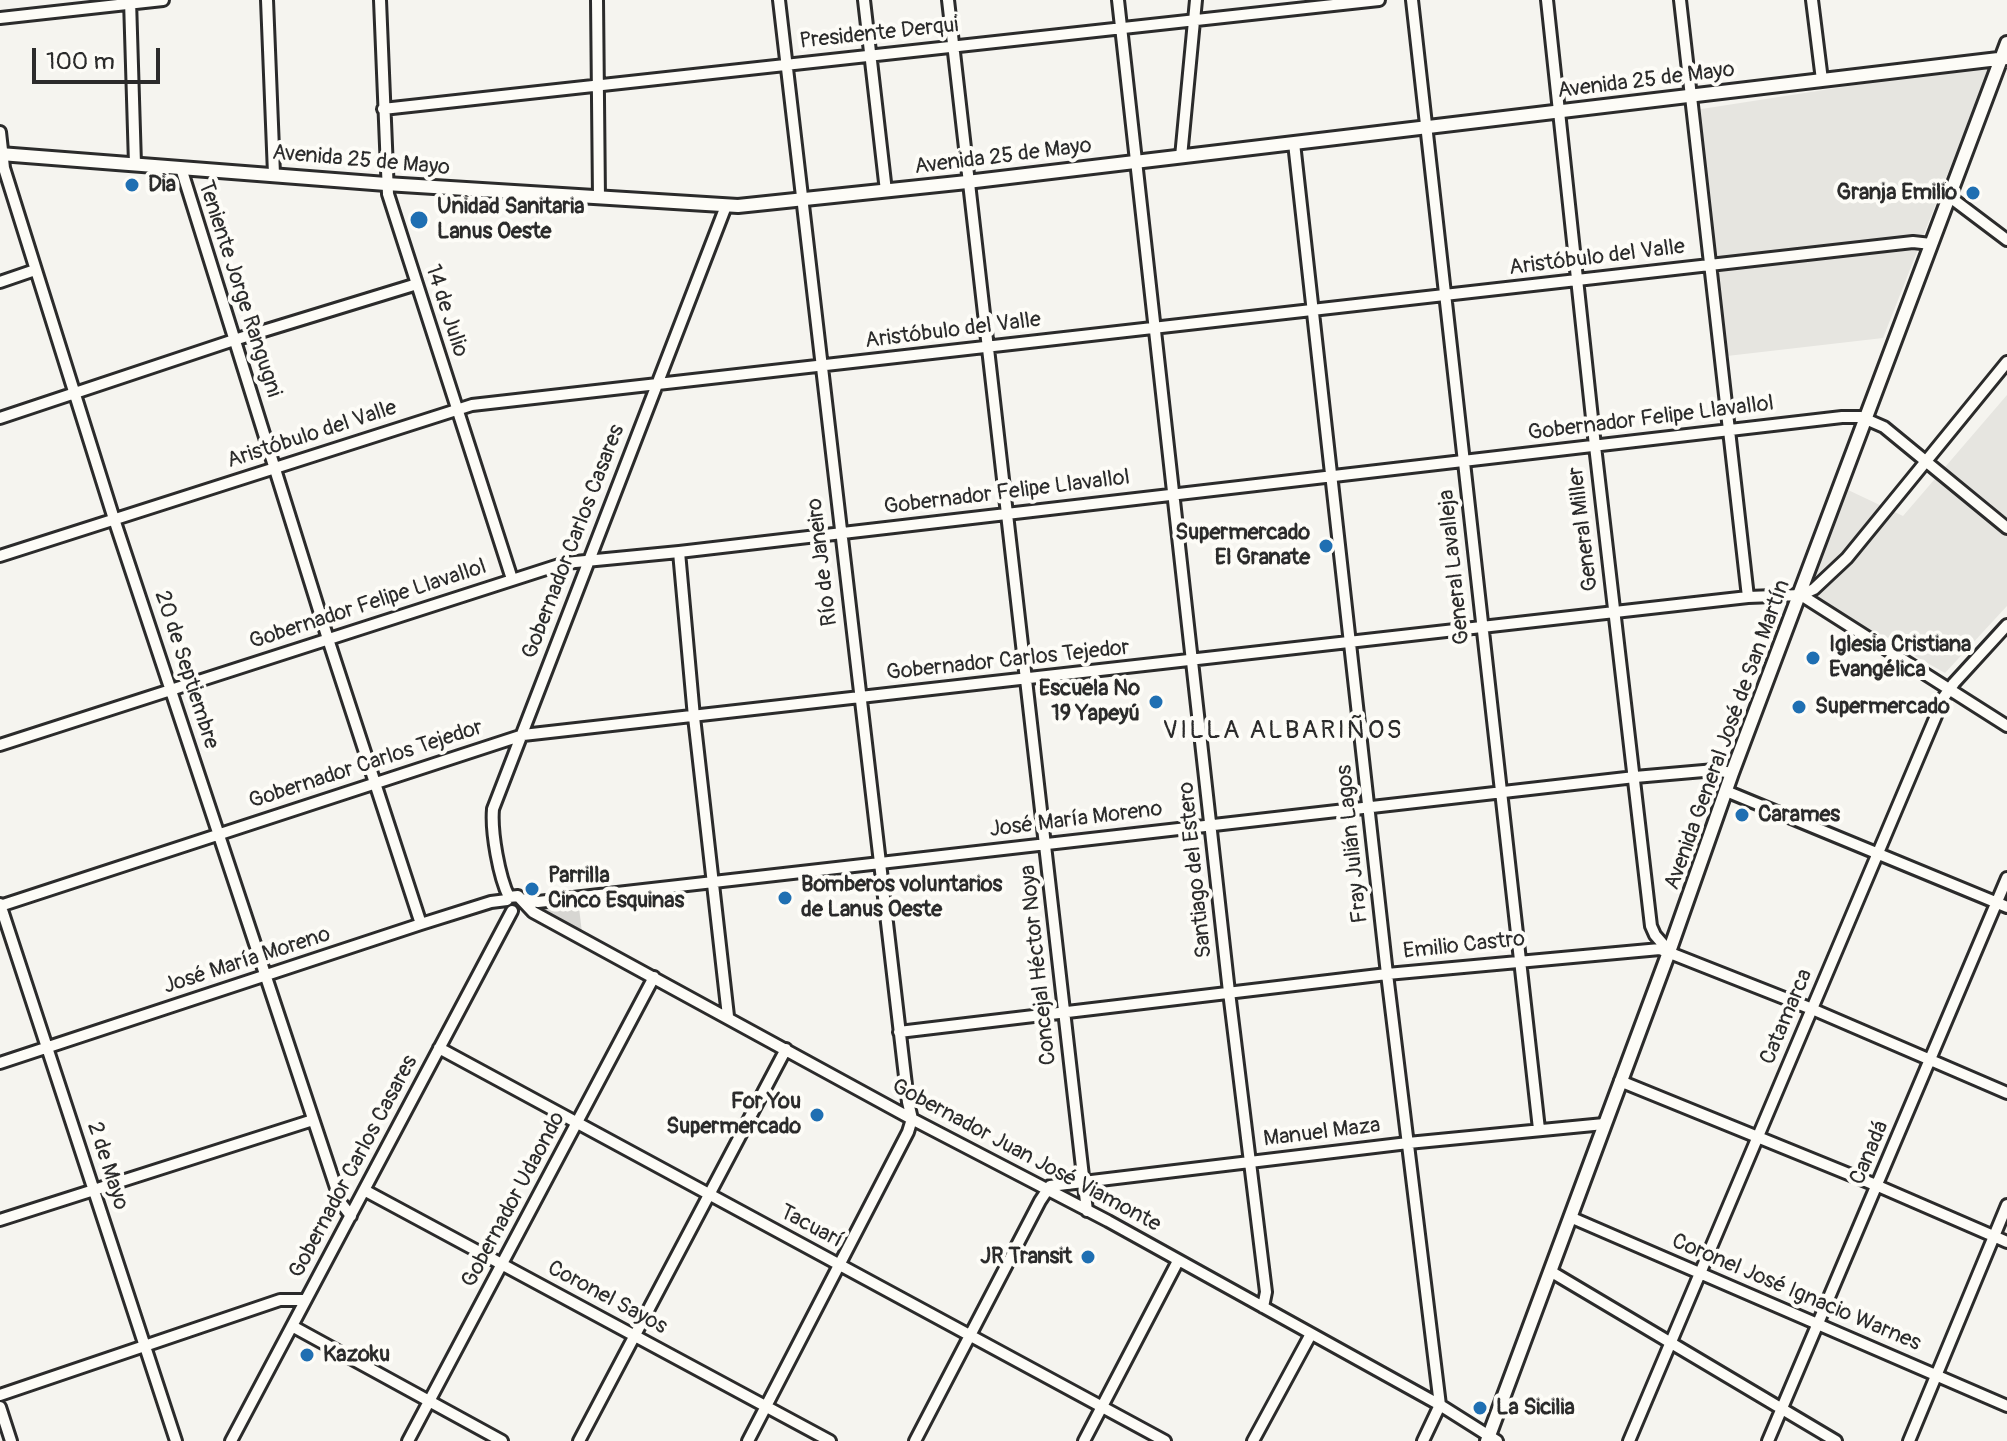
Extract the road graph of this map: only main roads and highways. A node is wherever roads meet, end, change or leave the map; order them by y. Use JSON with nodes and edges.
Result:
{"nodes":[{"id":1,"x":2007,"y":43,"type":"edge"},
{"id":2,"x":2004,"y":59,"type":"edge"},
{"id":3,"x":0,"y":154,"type":"edge"},
{"id":4,"x":1491,"y":1439,"type":"edge"}],
"edges":[{"from":1,"to":2,"type":"main road","name":"Avenida General José de San Martín"},
{"from":2,"to":3,"type":"main road","name":"Avenida 25 de Mayo"},
{"from":2,"to":4,"type":"main road","name":"Avenida General José de San Martín"}]}
